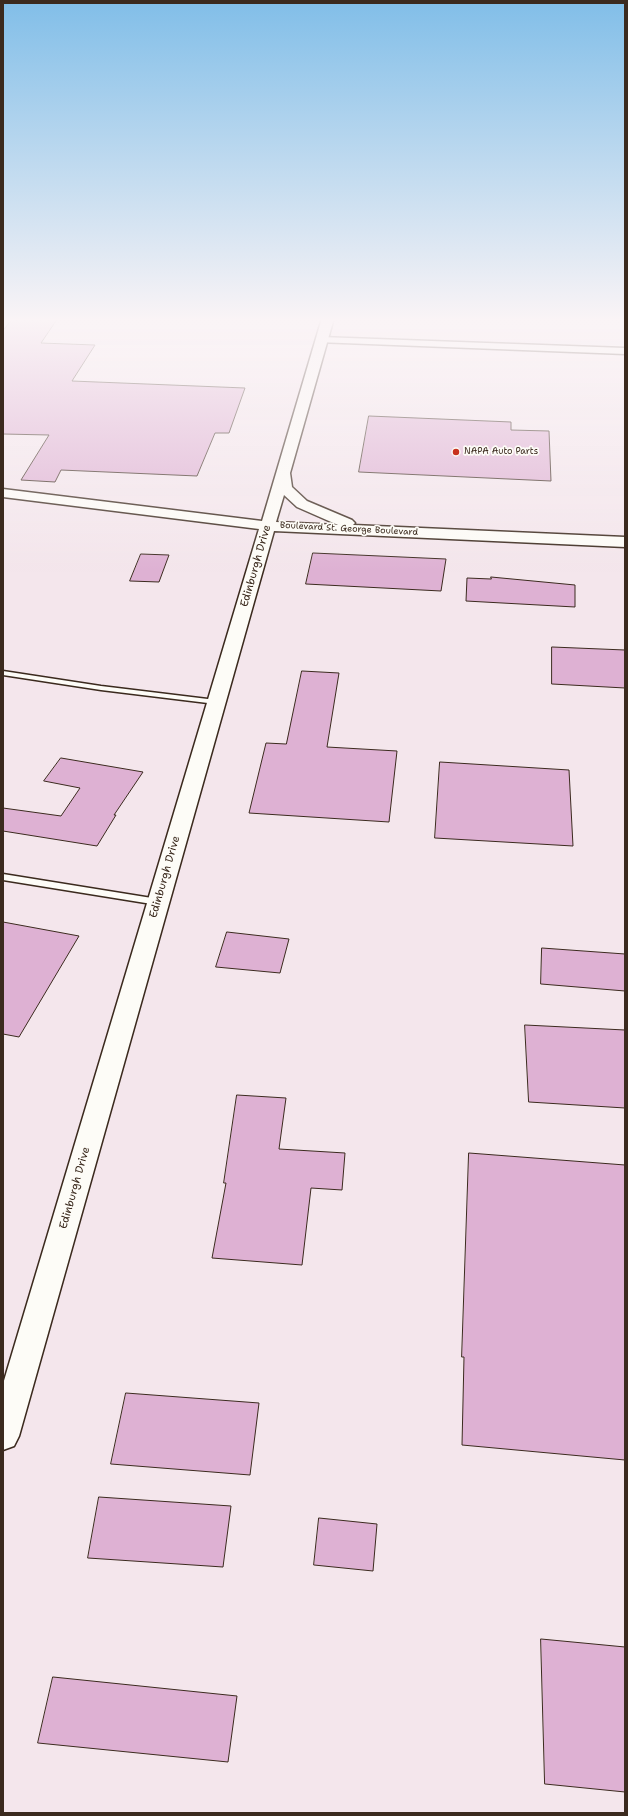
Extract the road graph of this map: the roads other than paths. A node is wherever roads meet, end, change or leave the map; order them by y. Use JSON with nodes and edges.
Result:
{"nodes":[{"id":1,"x":303,"y":403,"type":"edge"},
{"id":2,"x":283,"y":473,"type":"junction"},
{"id":3,"x":3,"y":493,"type":"edge"},
{"id":4,"x":268,"y":526,"type":"junction"},
{"id":5,"x":393,"y":531,"type":"junction"},
{"id":6,"x":625,"y":542,"type":"edge"},
{"id":7,"x":3,"y":673,"type":"edge"},
{"id":8,"x":216,"y":702,"type":"junction"},
{"id":9,"x":3,"y":877,"type":"edge"},
{"id":10,"x":158,"y":902,"type":"junction"},
{"id":11,"x":3,"y":1436,"type":"edge"}],
"edges":[{"from":1,"to":2,"type":"street","name":"Edinburgh Drive"},
{"from":2,"to":4,"type":"street","name":"Edinburgh Drive"},
{"from":2,"to":5,"type":"street"},
{"from":3,"to":4,"type":"street","name":"Boulevard St. George Boulevard"},
{"from":4,"to":5,"type":"street","name":"Boulevard St. George Boulevard"},
{"from":4,"to":8,"type":"street","name":"Edinburgh Drive"},
{"from":5,"to":6,"type":"street","name":"Boulevard St. George Boulevard"},
{"from":7,"to":8,"type":"lane"},
{"from":8,"to":10,"type":"street","name":"Edinburgh Drive"},
{"from":9,"to":10,"type":"lane"},
{"from":10,"to":11,"type":"street","name":"Edinburgh Drive"}]}
